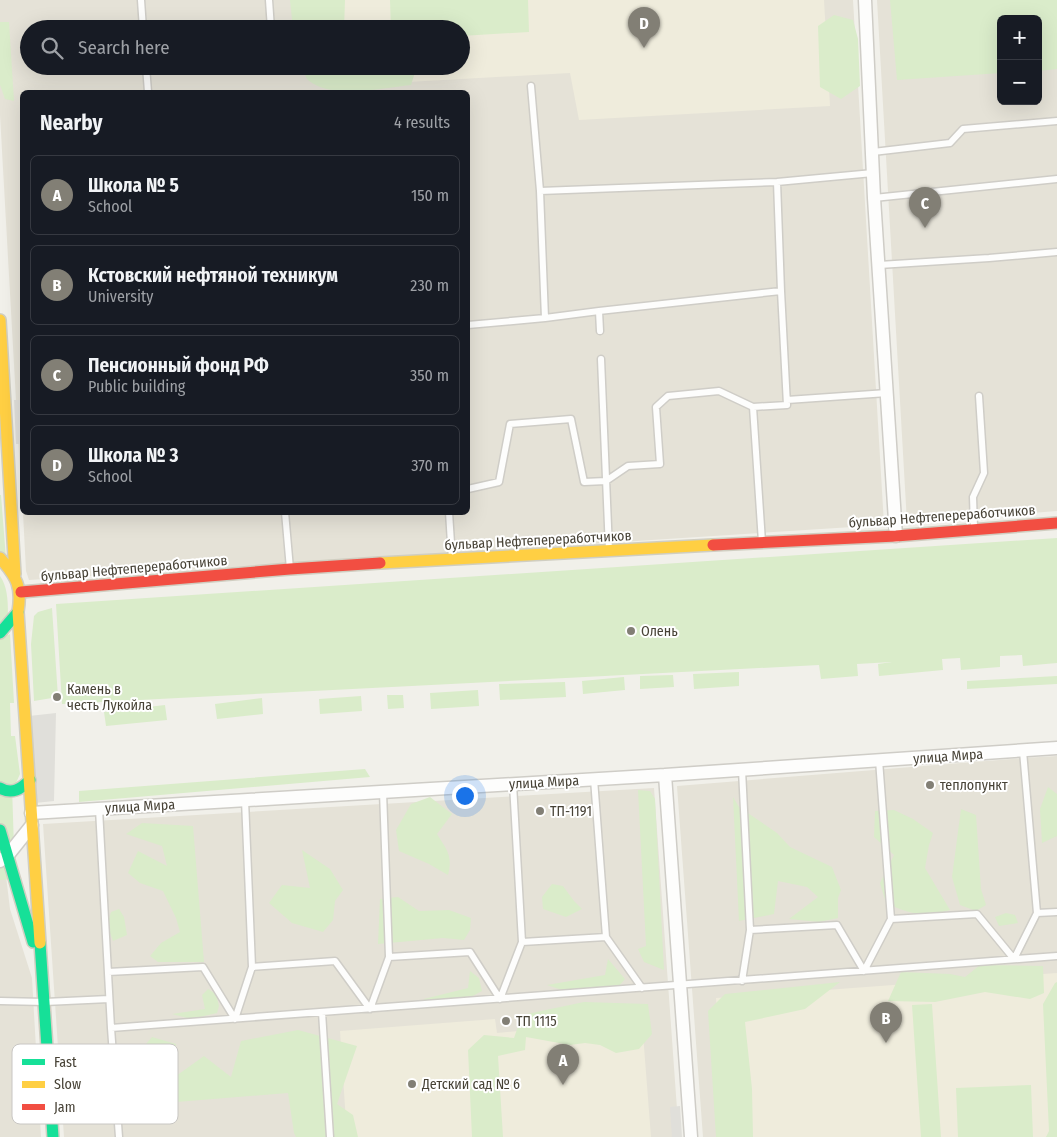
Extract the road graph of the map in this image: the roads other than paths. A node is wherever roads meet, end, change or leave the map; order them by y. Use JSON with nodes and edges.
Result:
{"nodes":[{"id":1,"x":141,"y":0,"type":"edge"},
{"id":2,"x":269,"y":0,"type":"edge"},
{"id":3,"x":865,"y":0,"type":"edge"},
{"id":4,"x":142,"y":20,"type":"edge"},
{"id":5,"x":270,"y":20,"type":"edge"},
{"id":6,"x":147,"y":75,"type":"edge"},
{"id":7,"x":532,"y":86,"type":"dead end"},
{"id":8,"x":148,"y":90,"type":"edge"},
{"id":9,"x":1057,"y":121,"type":"edge"},
{"id":10,"x":873,"y":152,"type":"junction"},
{"id":11,"x":874,"y":173,"type":"junction"},
{"id":12,"x":1057,"y":179,"type":"edge"},
{"id":13,"x":777,"y":182,"type":"junction"},
{"id":14,"x":540,"y":191,"type":"junction"},
{"id":15,"x":874,"y":198,"type":"junction"},
{"id":16,"x":1057,"y":252,"type":"edge"},
{"id":17,"x":879,"y":265,"type":"junction"},
{"id":18,"x":781,"y":291,"type":"junction"},
{"id":19,"x":598,"y":311,"type":"junction"},
{"id":20,"x":545,"y":318,"type":"junction"},
{"id":21,"x":0,"y":320,"type":"edge"},
{"id":22,"x":470,"y":325,"type":"edge"},
{"id":23,"x":600,"y":331,"type":"dead end"},
{"id":24,"x":601,"y":359,"type":"dead end"},
{"id":25,"x":887,"y":393,"type":"junction"},
{"id":26,"x":979,"y":396,"type":"dead end"},
{"id":27,"x":787,"y":400,"type":"junction"},
{"id":28,"x":753,"y":407,"type":"junction"},
{"id":29,"x":606,"y":481,"type":"junction"},
{"id":30,"x":470,"y":489,"type":"edge"},
{"id":31,"x":285,"y":515,"type":"edge"},
{"id":32,"x":450,"y":515,"type":"edge"},
{"id":33,"x":1057,"y":523,"type":"edge"},
{"id":34,"x":974,"y":529,"type":"junction"},
{"id":35,"x":896,"y":536,"type":"junction"},
{"id":36,"x":762,"y":543,"type":"junction"},
{"id":37,"x":609,"y":551,"type":"junction"},
{"id":38,"x":0,"y":558,"type":"edge"},
{"id":39,"x":452,"y":559,"type":"junction"},
{"id":40,"x":290,"y":569,"type":"junction"},
{"id":41,"x":15,"y":574,"type":"junction"},
{"id":42,"x":21,"y":592,"type":"junction"},
{"id":43,"x":18,"y":612,"type":"junction"},
{"id":44,"x":0,"y":633,"type":"edge"},
{"id":45,"x":1057,"y":748,"type":"edge"},
{"id":46,"x":1023,"y":751,"type":"junction"},
{"id":47,"x":879,"y":760,"type":"junction"},
{"id":48,"x":742,"y":770,"type":"junction"},
{"id":49,"x":665,"y":775,"type":"junction"},
{"id":50,"x":30,"y":780,"type":"junction"},
{"id":51,"x":594,"y":780,"type":"junction"},
{"id":52,"x":513,"y":784,"type":"junction"},
{"id":53,"x":0,"y":788,"type":"edge"},
{"id":54,"x":382,"y":792,"type":"junction"},
{"id":55,"x":245,"y":800,"type":"junction"},
{"id":56,"x":99,"y":809,"type":"junction"},
{"id":57,"x":31,"y":819,"type":"junction"},
{"id":58,"x":0,"y":830,"type":"edge"},
{"id":59,"x":4,"y":858,"type":"edge"},
{"id":60,"x":1057,"y":912,"type":"edge"},
{"id":61,"x":1037,"y":913,"type":"junction"},
{"id":62,"x":891,"y":919,"type":"junction"},
{"id":63,"x":750,"y":930,"type":"junction"},
{"id":64,"x":606,"y":937,"type":"junction"},
{"id":65,"x":522,"y":942,"type":"junction"},
{"id":66,"x":1057,"y":956,"type":"edge"},
{"id":67,"x":388,"y":957,"type":"junction"},
{"id":68,"x":1014,"y":959,"type":"junction"},
{"id":69,"x":252,"y":967,"type":"junction"},
{"id":70,"x":864,"y":971,"type":"junction"},
{"id":71,"x":108,"y":972,"type":"junction"},
{"id":72,"x":43,"y":976,"type":"junction"},
{"id":73,"x":742,"y":981,"type":"junction"},
{"id":74,"x":680,"y":986,"type":"junction"},
{"id":75,"x":642,"y":988,"type":"junction"},
{"id":76,"x":109,"y":998,"type":"junction"},
{"id":77,"x":500,"y":999,"type":"junction"},
{"id":78,"x":0,"y":1001,"type":"edge"},
{"id":79,"x":45,"y":1002,"type":"junction"},
{"id":80,"x":370,"y":1009,"type":"junction"},
{"id":81,"x":322,"y":1012,"type":"junction"},
{"id":82,"x":235,"y":1019,"type":"junction"},
{"id":83,"x":111,"y":1028,"type":"junction"},
{"id":84,"x":47,"y":1044,"type":"edge"},
{"id":85,"x":112,"y":1044,"type":"edge"},
{"id":86,"x":52,"y":1124,"type":"edge"},
{"id":87,"x":119,"y":1124,"type":"edge"},
{"id":88,"x":53,"y":1137,"type":"edge"},
{"id":89,"x":120,"y":1137,"type":"edge"},
{"id":90,"x":330,"y":1137,"type":"edge"},
{"id":91,"x":691,"y":1137,"type":"edge"}],
"edges":[{"from":1,"to":4,"type":"lane"},
{"from":2,"to":5,"type":"lane"},
{"from":3,"to":10,"type":"street"},
{"from":6,"to":8,"type":"lane"},
{"from":7,"to":14,"type":"lane"},
{"from":9,"to":10,"type":"lane"},
{"from":10,"to":11,"type":"street"},
{"from":11,"to":13,"type":"lane"},
{"from":11,"to":15,"type":"street"},
{"from":12,"to":15,"type":"lane"},
{"from":13,"to":14,"type":"lane"},
{"from":13,"to":18,"type":"lane"},
{"from":14,"to":20,"type":"lane"},
{"from":15,"to":17,"type":"street"},
{"from":16,"to":17,"type":"lane"},
{"from":17,"to":25,"type":"street"},
{"from":18,"to":19,"type":"lane"},
{"from":18,"to":27,"type":"lane"},
{"from":19,"to":20,"type":"lane"},
{"from":19,"to":23,"type":"lane"},
{"from":20,"to":22,"type":"lane"},
{"from":21,"to":41,"type":"street"},
{"from":24,"to":29,"type":"lane"},
{"from":25,"to":27,"type":"lane"},
{"from":25,"to":35,"type":"street"},
{"from":26,"to":34,"type":"lane"},
{"from":27,"to":28,"type":"lane"},
{"from":28,"to":29,"type":"lane"},
{"from":28,"to":36,"type":"lane"},
{"from":29,"to":30,"type":"lane"},
{"from":29,"to":37,"type":"lane"},
{"from":31,"to":40,"type":"lane"},
{"from":32,"to":39,"type":"lane"},
{"from":33,"to":34,"type":"street","name":"бульвар Нефтепереработчиков"},
{"from":34,"to":35,"type":"street","name":"бульвар Нефтепереработчиков"},
{"from":35,"to":36,"type":"street","name":"бульвар Нефтепереработчиков"},
{"from":36,"to":37,"type":"street","name":"бульвар Нефтепереработчиков"},
{"from":37,"to":39,"type":"street","name":"бульвар Нефтепереработчиков"},
{"from":38,"to":41,"type":"street"},
{"from":39,"to":40,"type":"street","name":"бульвар Нефтепереработчиков"},
{"from":40,"to":42,"type":"street","name":"бульвар Нефтепереработчиков"},
{"from":41,"to":42,"type":"street"},
{"from":42,"to":43,"type":"street"},
{"from":43,"to":44,"type":"street"},
{"from":43,"to":50,"type":"street"},
{"from":45,"to":46,"type":"street","name":"улица Мира"},
{"from":46,"to":47,"type":"street","name":"улица Мира"},
{"from":46,"to":61,"type":"lane"},
{"from":47,"to":48,"type":"street","name":"улица Мира"},
{"from":47,"to":62,"type":"lane"},
{"from":48,"to":49,"type":"street","name":"улица Мира"},
{"from":48,"to":63,"type":"lane"},
{"from":49,"to":51,"type":"street","name":"улица Мира"},
{"from":49,"to":74,"type":"street"},
{"from":50,"to":53,"type":"street"},
{"from":50,"to":57,"type":"street"},
{"from":51,"to":52,"type":"street","name":"улица Мира"},
{"from":51,"to":64,"type":"lane"},
{"from":52,"to":54,"type":"street","name":"улица Мира"},
{"from":52,"to":65,"type":"lane"},
{"from":54,"to":55,"type":"street","name":"улица Мира"},
{"from":54,"to":67,"type":"lane"},
{"from":55,"to":56,"type":"street","name":"улица Мира"},
{"from":55,"to":69,"type":"lane"},
{"from":56,"to":57,"type":"street","name":"улица Мира"},
{"from":56,"to":71,"type":"lane"},
{"from":57,"to":59,"type":"street"},
{"from":57,"to":72,"type":"street"},
{"from":58,"to":59,"type":"street"},
{"from":59,"to":72,"type":"street"},
{"from":60,"to":61,"type":"lane"},
{"from":61,"to":68,"type":"lane"},
{"from":62,"to":68,"type":"lane"},
{"from":62,"to":70,"type":"lane"},
{"from":63,"to":70,"type":"lane"},
{"from":63,"to":73,"type":"lane"},
{"from":64,"to":65,"type":"lane"},
{"from":64,"to":75,"type":"lane"},
{"from":65,"to":77,"type":"lane"},
{"from":66,"to":68,"type":"lane"},
{"from":67,"to":77,"type":"lane"},
{"from":67,"to":80,"type":"lane"},
{"from":68,"to":70,"type":"lane"},
{"from":69,"to":80,"type":"lane"},
{"from":69,"to":82,"type":"lane"},
{"from":70,"to":73,"type":"lane"},
{"from":71,"to":76,"type":"lane"},
{"from":71,"to":82,"type":"lane"},
{"from":72,"to":79,"type":"street"},
{"from":73,"to":74,"type":"lane"},
{"from":74,"to":75,"type":"lane"},
{"from":74,"to":91,"type":"street"},
{"from":75,"to":77,"type":"lane"},
{"from":76,"to":79,"type":"lane"},
{"from":76,"to":83,"type":"lane"},
{"from":77,"to":80,"type":"lane"},
{"from":78,"to":79,"type":"lane"},
{"from":79,"to":84,"type":"street"},
{"from":80,"to":81,"type":"lane"},
{"from":81,"to":82,"type":"lane"},
{"from":81,"to":90,"type":"lane"},
{"from":82,"to":83,"type":"lane"},
{"from":83,"to":85,"type":"lane"},
{"from":86,"to":88,"type":"street"},
{"from":87,"to":89,"type":"lane"}]}
